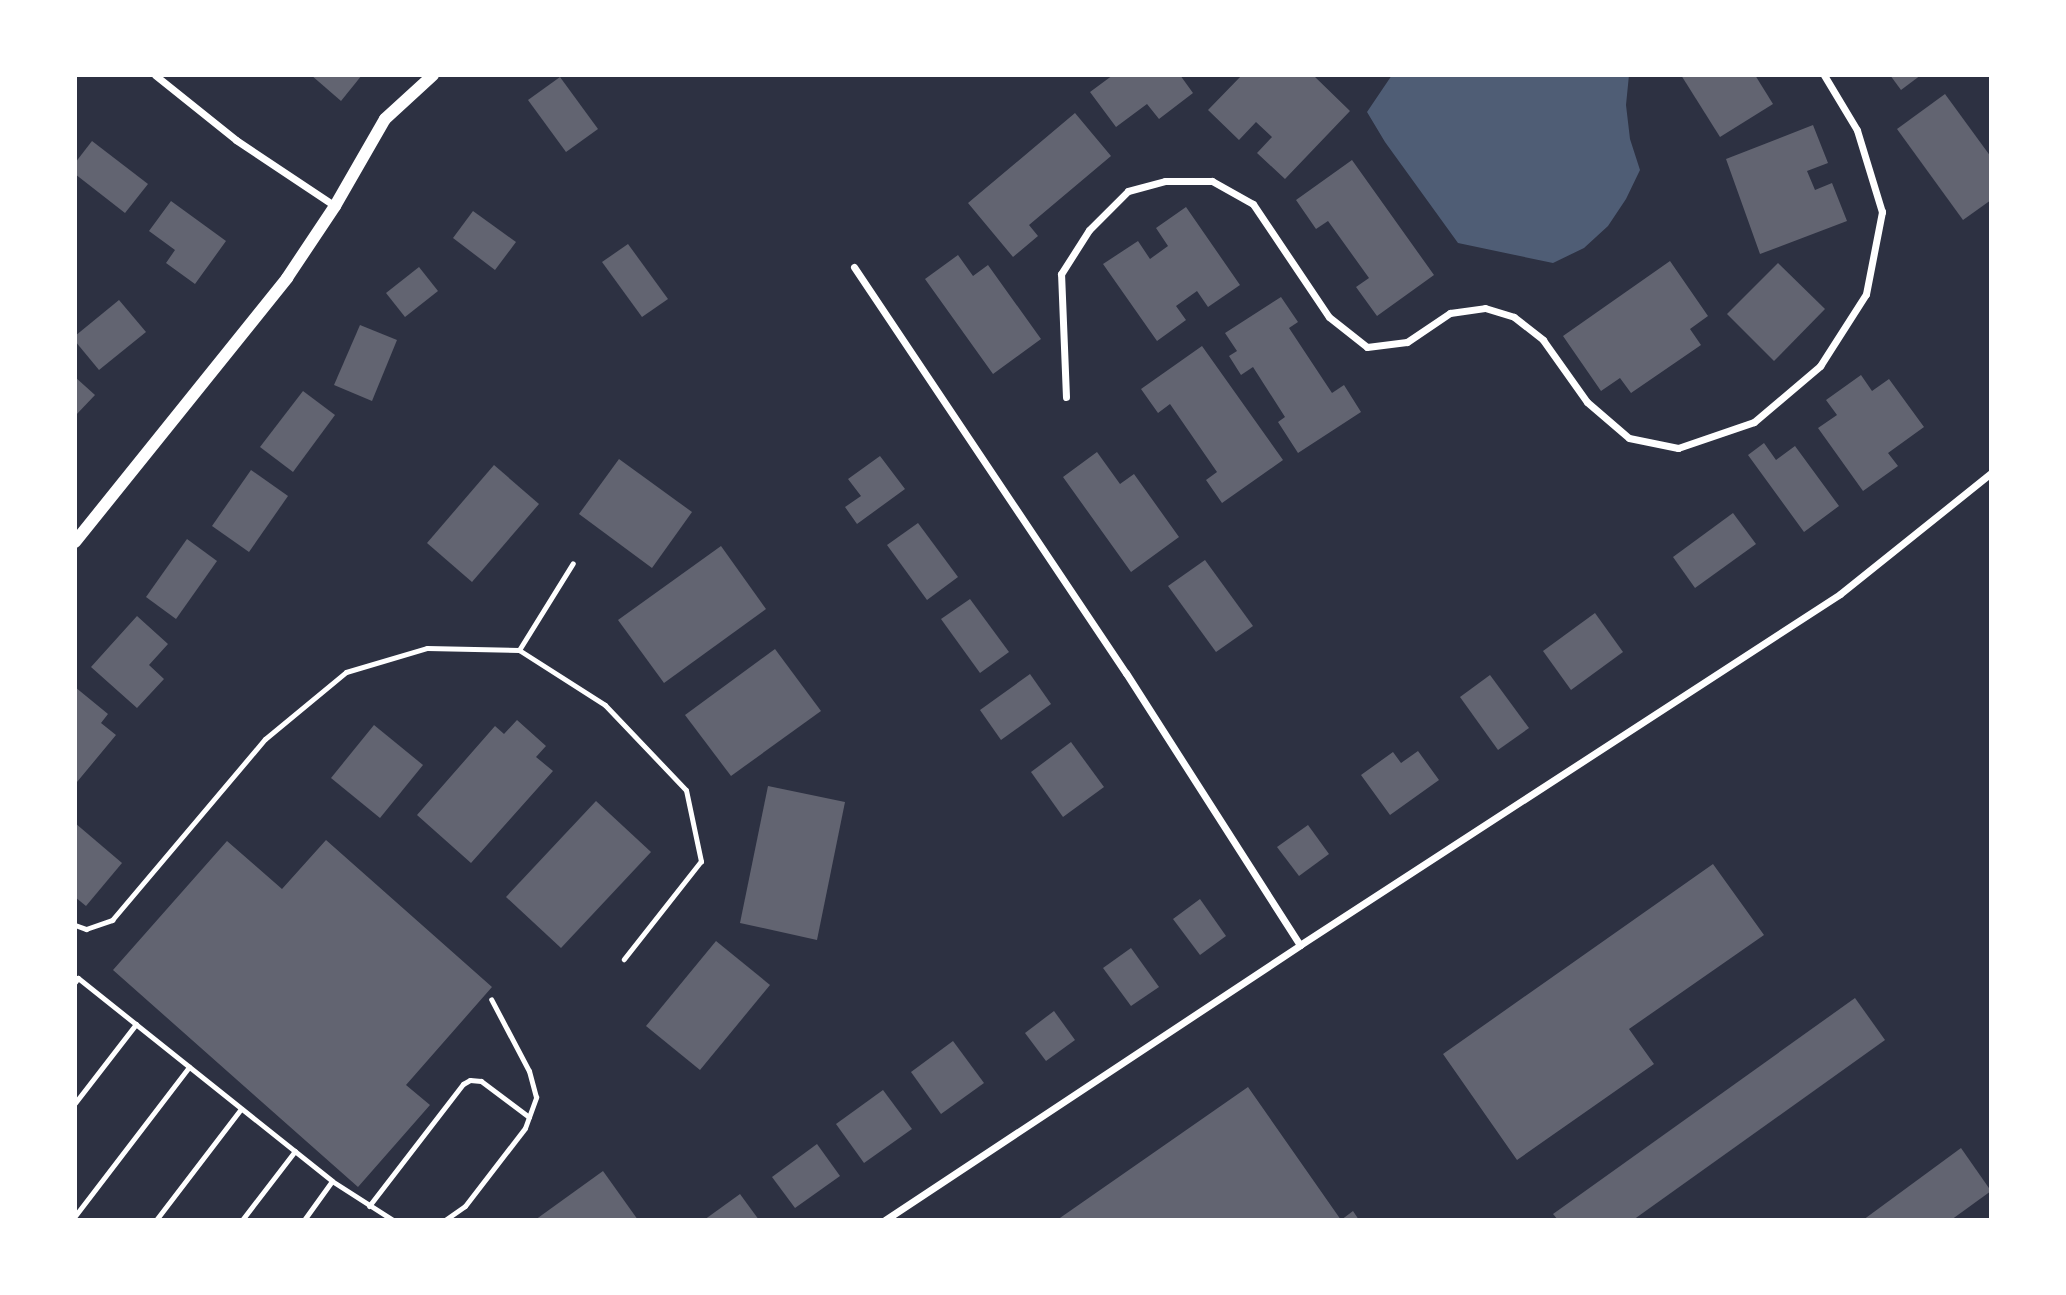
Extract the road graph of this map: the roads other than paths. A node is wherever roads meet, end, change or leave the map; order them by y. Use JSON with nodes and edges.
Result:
{"nodes":[{"id":1,"x":155,"y":75,"type":"edge"},
{"id":2,"x":433,"y":75,"type":"edge"},
{"id":3,"x":1824,"y":75,"type":"edge"},
{"id":4,"x":335,"y":206,"type":"junction"},
{"id":5,"x":854,"y":267,"type":"dead end"},
{"id":6,"x":1066,"y":397,"type":"dead end"},
{"id":7,"x":1991,"y":473,"type":"edge"},
{"id":8,"x":75,"y":542,"type":"edge"},
{"id":9,"x":573,"y":563,"type":"dead end"},
{"id":10,"x":519,"y":650,"type":"junction"},
{"id":11,"x":75,"y":925,"type":"edge"},
{"id":12,"x":1300,"y":945,"type":"junction"},
{"id":13,"x":624,"y":959,"type":"dead end"},
{"id":14,"x":75,"y":982,"type":"edge"},
{"id":15,"x":491,"y":999,"type":"dead end"},
{"id":16,"x":136,"y":1024,"type":"junction"},
{"id":17,"x":190,"y":1067,"type":"junction"},
{"id":18,"x":75,"y":1103,"type":"edge"},
{"id":19,"x":241,"y":1109,"type":"junction"},
{"id":20,"x":529,"y":1116,"type":"junction"},
{"id":21,"x":295,"y":1151,"type":"junction"},
{"id":22,"x":332,"y":1181,"type":"junction"},
{"id":23,"x":369,"y":1206,"type":"junction"},
{"id":24,"x":75,"y":1216,"type":"edge"},
{"id":25,"x":156,"y":1220,"type":"edge"},
{"id":26,"x":242,"y":1220,"type":"edge"},
{"id":27,"x":304,"y":1220,"type":"edge"},
{"id":28,"x":393,"y":1220,"type":"edge"},
{"id":29,"x":445,"y":1220,"type":"edge"},
{"id":30,"x":885,"y":1220,"type":"edge"}],
"edges":[{"from":1,"to":4,"type":"street"},
{"from":2,"to":4,"type":"street"},
{"from":3,"to":6,"type":"street"},
{"from":4,"to":8,"type":"street"},
{"from":5,"to":12,"type":"street"},
{"from":7,"to":12,"type":"street"},
{"from":9,"to":10,"type":"lane"},
{"from":10,"to":11,"type":"lane"},
{"from":10,"to":13,"type":"lane"},
{"from":12,"to":30,"type":"street"},
{"from":14,"to":16,"type":"lane"},
{"from":15,"to":20,"type":"lane"},
{"from":16,"to":17,"type":"lane"},
{"from":16,"to":18,"type":"lane"},
{"from":17,"to":19,"type":"lane"},
{"from":17,"to":24,"type":"lane"},
{"from":19,"to":21,"type":"lane"},
{"from":19,"to":25,"type":"lane"},
{"from":20,"to":23,"type":"lane"},
{"from":20,"to":29,"type":"lane"},
{"from":21,"to":22,"type":"lane"},
{"from":21,"to":26,"type":"lane"},
{"from":22,"to":23,"type":"lane"},
{"from":22,"to":27,"type":"lane"},
{"from":23,"to":28,"type":"lane"}]}
